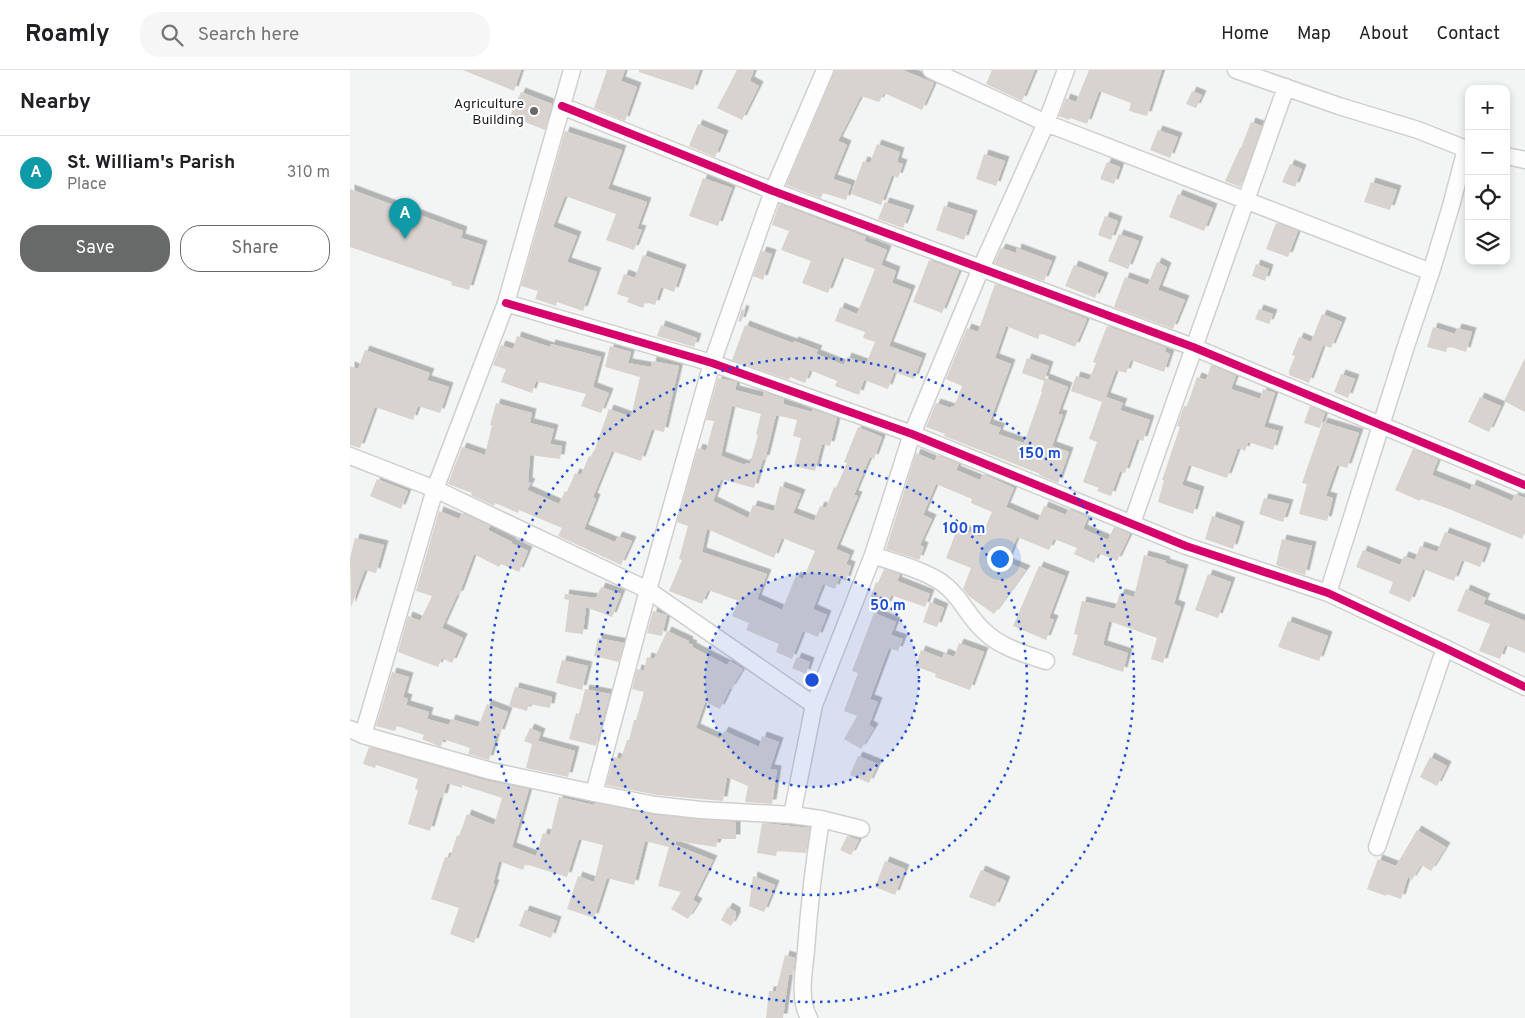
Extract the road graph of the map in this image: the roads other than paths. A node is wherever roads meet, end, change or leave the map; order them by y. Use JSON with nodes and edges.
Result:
{"nodes":[{"id":1,"x":572,"y":70,"type":"edge"},
{"id":2,"x":825,"y":70,"type":"edge"},
{"id":3,"x":931,"y":70,"type":"edge"},
{"id":4,"x":1066,"y":70,"type":"edge"},
{"id":5,"x":1236,"y":70,"type":"edge"},
{"id":6,"x":1286,"y":87,"type":"junction"},
{"id":7,"x":562,"y":106,"type":"junction"},
{"id":8,"x":1046,"y":123,"type":"junction"},
{"id":9,"x":1465,"y":148,"type":"edge"},
{"id":10,"x":1465,"y":156,"type":"edge"},
{"id":11,"x":1510,"y":157,"type":"edge"},
{"id":12,"x":1525,"y":160,"type":"edge"},
{"id":13,"x":773,"y":191,"type":"junction"},
{"id":14,"x":1245,"y":200,"type":"junction"},
{"id":15,"x":981,"y":268,"type":"junction"},
{"id":16,"x":1431,"y":272,"type":"junction"},
{"id":17,"x":506,"y":303,"type":"junction"},
{"id":18,"x":1193,"y":347,"type":"junction"},
{"id":19,"x":712,"y":363,"type":"junction"},
{"id":20,"x":1382,"y":425,"type":"junction"},
{"id":21,"x":912,"y":434,"type":"junction"},
{"id":22,"x":350,"y":456,"type":"edge"},
{"id":23,"x":1525,"y":485,"type":"edge"},
{"id":24,"x":435,"y":489,"type":"junction"},
{"id":25,"x":1132,"y":523,"type":"junction"},
{"id":26,"x":873,"y":555,"type":"junction"},
{"id":27,"x":648,"y":590,"type":"junction"},
{"id":28,"x":1328,"y":594,"type":"junction"},
{"id":29,"x":1445,"y":648,"type":"junction"},
{"id":30,"x":1046,"y":662,"type":"dead end"},
{"id":31,"x":1525,"y":687,"type":"edge"},
{"id":32,"x":814,"y":706,"type":"junction"},
{"id":33,"x":357,"y":732,"type":"edge"},
{"id":34,"x":594,"y":793,"type":"junction"},
{"id":35,"x":792,"y":815,"type":"junction"},
{"id":36,"x":821,"y":819,"type":"junction"},
{"id":37,"x":861,"y":829,"type":"dead end"},
{"id":38,"x":1377,"y":847,"type":"dead end"},
{"id":39,"x":809,"y":1018,"type":"edge"}],
"edges":[{"from":1,"to":7,"type":"street"},
{"from":2,"to":13,"type":"street"},
{"from":3,"to":8,"type":"street"},
{"from":4,"to":8,"type":"street"},
{"from":5,"to":6,"type":"street"},
{"from":6,"to":9,"type":"street"},
{"from":6,"to":14,"type":"street"},
{"from":7,"to":13,"type":"street"},
{"from":7,"to":17,"type":"street"},
{"from":8,"to":14,"type":"street"},
{"from":8,"to":15,"type":"street"},
{"from":10,"to":16,"type":"street"},
{"from":11,"to":12,"type":"street"},
{"from":13,"to":15,"type":"street"},
{"from":13,"to":19,"type":"street"},
{"from":14,"to":16,"type":"street"},
{"from":14,"to":18,"type":"street"},
{"from":15,"to":18,"type":"street"},
{"from":15,"to":21,"type":"street"},
{"from":16,"to":20,"type":"street"},
{"from":17,"to":19,"type":"street"},
{"from":17,"to":24,"type":"street"},
{"from":18,"to":20,"type":"street"},
{"from":18,"to":25,"type":"street"},
{"from":19,"to":21,"type":"street"},
{"from":19,"to":27,"type":"street"},
{"from":20,"to":23,"type":"street"},
{"from":20,"to":28,"type":"street"},
{"from":21,"to":25,"type":"street"},
{"from":21,"to":26,"type":"street"},
{"from":22,"to":24,"type":"street"},
{"from":24,"to":27,"type":"street"},
{"from":24,"to":33,"type":"street"},
{"from":25,"to":28,"type":"street"},
{"from":26,"to":30,"type":"street"},
{"from":26,"to":32,"type":"street"},
{"from":27,"to":32,"type":"street"},
{"from":27,"to":34,"type":"street"},
{"from":28,"to":29,"type":"street"},
{"from":29,"to":31,"type":"street"},
{"from":29,"to":38,"type":"street"},
{"from":32,"to":35,"type":"street"},
{"from":33,"to":34,"type":"street"},
{"from":34,"to":35,"type":"street"},
{"from":35,"to":36,"type":"street"},
{"from":36,"to":37,"type":"street"},
{"from":36,"to":39,"type":"street"}]}
